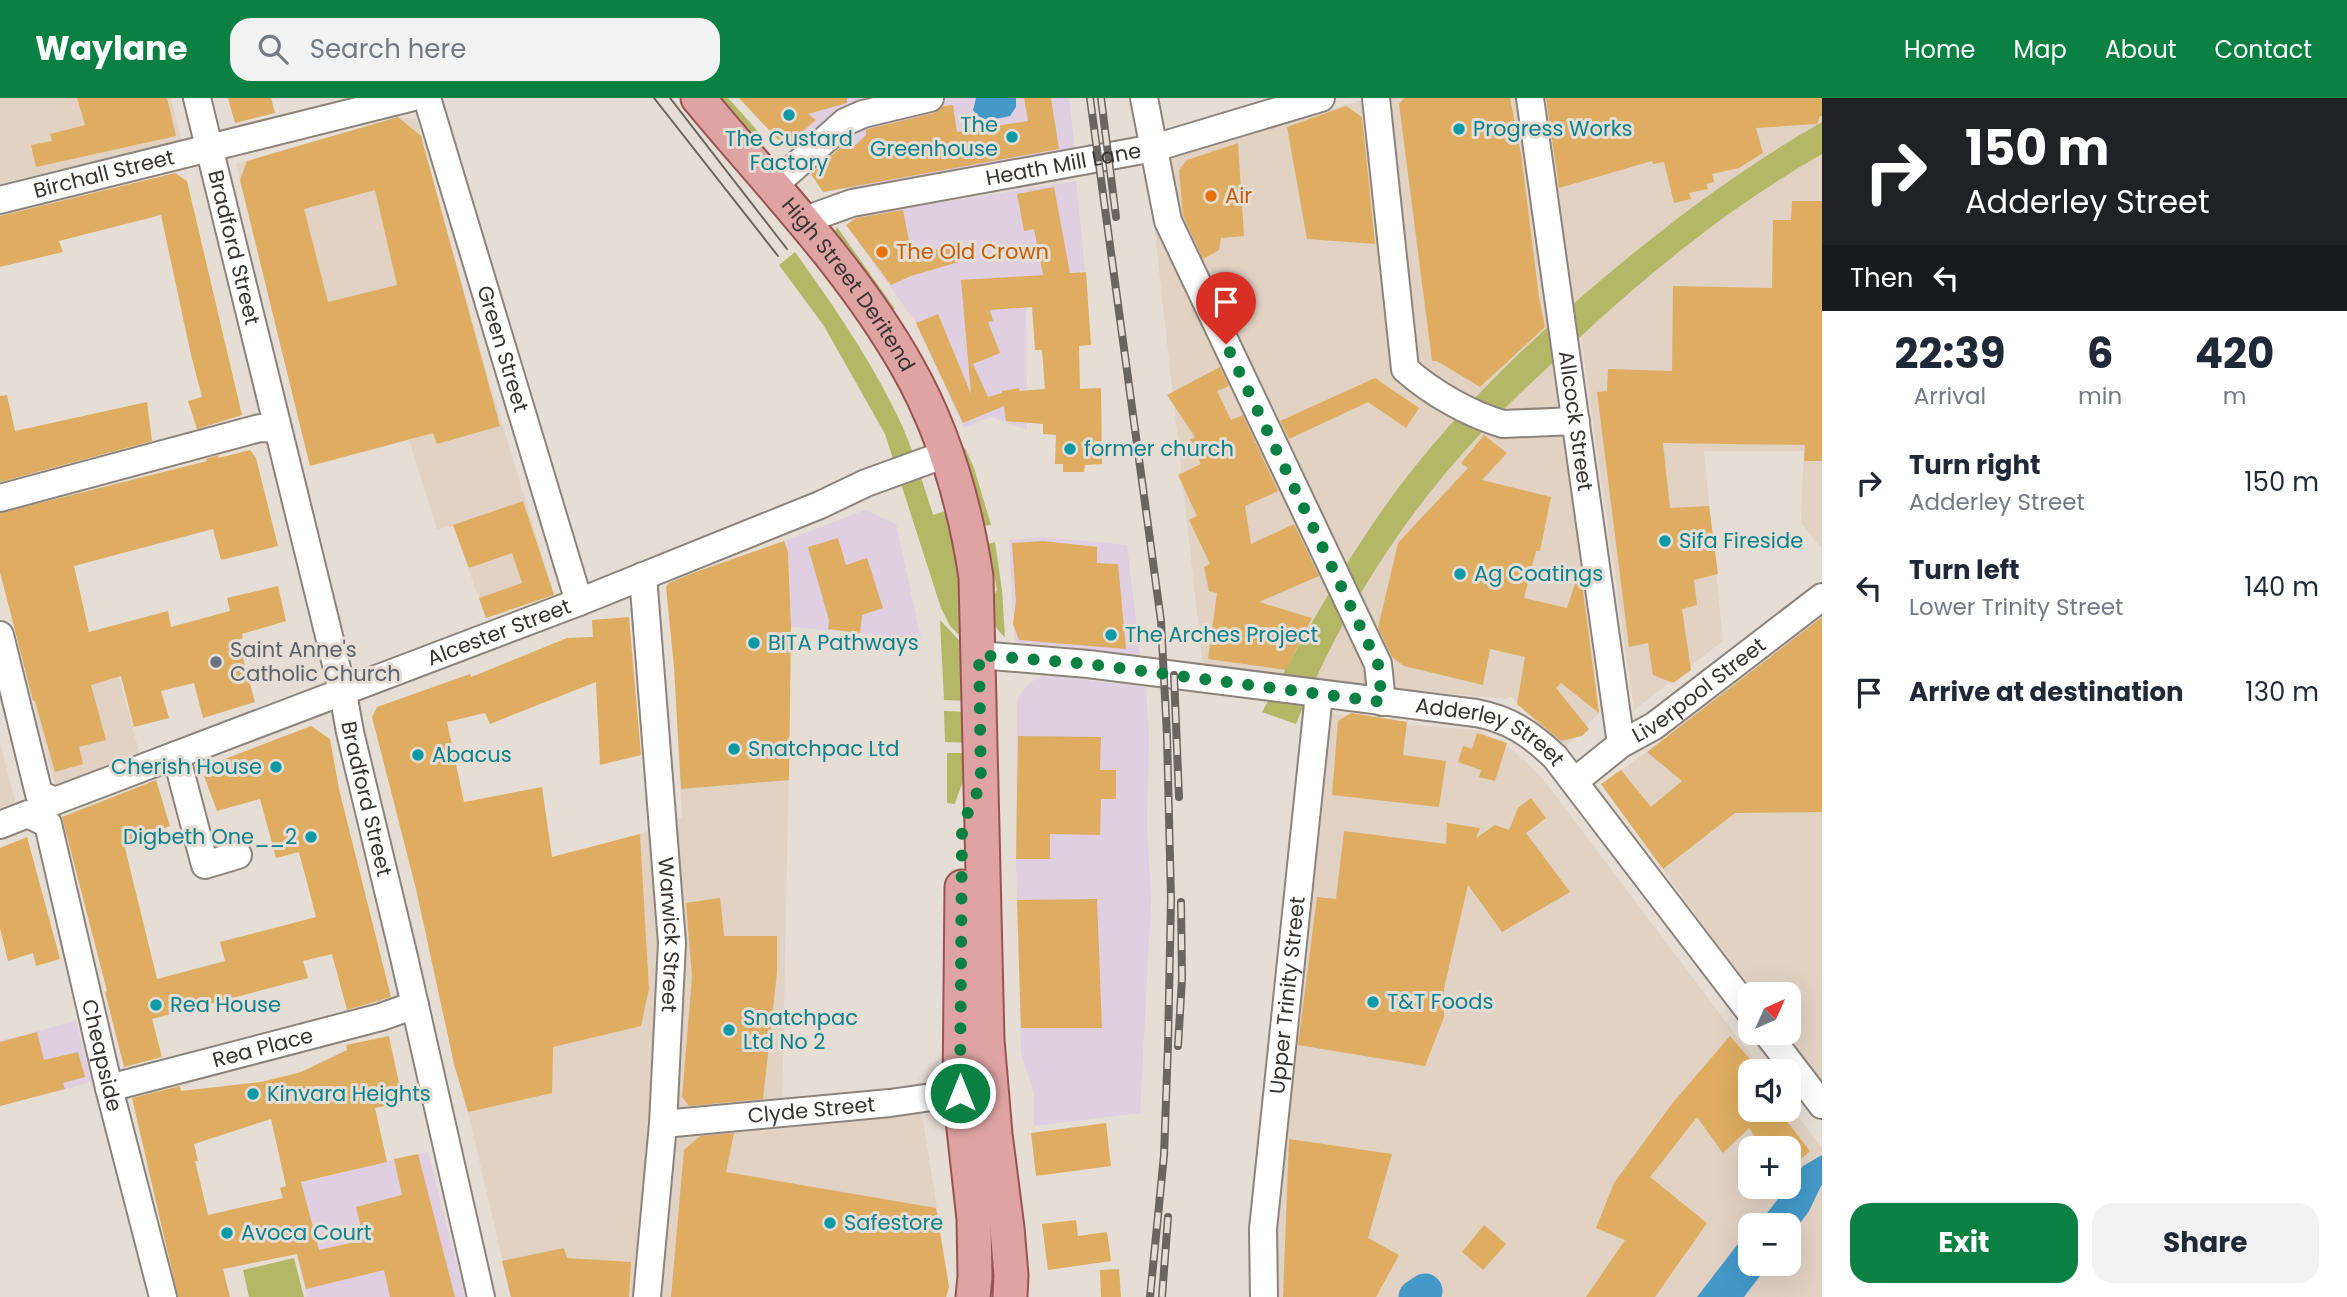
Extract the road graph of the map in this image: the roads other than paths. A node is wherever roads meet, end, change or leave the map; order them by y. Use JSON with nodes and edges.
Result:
{"nodes":[{"id":1,"x":197,"y":98,"type":"edge"},
{"id":2,"x":410,"y":98,"type":"edge"},
{"id":3,"x":427,"y":98,"type":"edge"},
{"id":4,"x":698,"y":98,"type":"edge"},
{"id":5,"x":930,"y":98,"type":"edge"},
{"id":6,"x":1144,"y":98,"type":"edge"},
{"id":7,"x":1321,"y":98,"type":"edge"},
{"id":8,"x":1376,"y":98,"type":"edge"},
{"id":9,"x":1530,"y":98,"type":"edge"},
{"id":10,"x":1154,"y":148,"type":"junction"},
{"id":11,"x":209,"y":149,"type":"junction"},
{"id":12,"x":772,"y":187,"type":"junction"},
{"id":13,"x":0,"y":200,"type":"edge"},
{"id":14,"x":802,"y":221,"type":"junction"},
{"id":15,"x":1576,"y":421,"type":"junction"},
{"id":16,"x":277,"y":429,"type":"junction"},
{"id":17,"x":946,"y":454,"type":"junction"},
{"id":18,"x":0,"y":498,"type":"edge"},
{"id":19,"x":643,"y":576,"type":"junction"},
{"id":20,"x":1822,"y":597,"type":"edge"},
{"id":21,"x":579,"y":602,"type":"junction"},
{"id":22,"x":0,"y":635,"type":"edge"},
{"id":23,"x":979,"y":655,"type":"junction"},
{"id":24,"x":343,"y":692,"type":"junction"},
{"id":25,"x":1320,"y":694,"type":"junction"},
{"id":26,"x":1382,"y":702,"type":"junction"},
{"id":27,"x":1621,"y":744,"type":"junction"},
{"id":28,"x":176,"y":755,"type":"junction"},
{"id":29,"x":1575,"y":781,"type":"junction"},
{"id":30,"x":981,"y":785,"type":"junction"},
{"id":31,"x":43,"y":809,"type":"junction"},
{"id":32,"x":0,"y":825,"type":"edge"},
{"id":33,"x":238,"y":855,"type":"dead end"},
{"id":34,"x":1738,"y":996,"type":"edge"},
{"id":35,"x":415,"y":1005,"type":"junction"},
{"id":36,"x":1776,"y":1045,"type":"edge"},
{"id":37,"x":109,"y":1088,"type":"junction"},
{"id":38,"x":960,"y":1093,"type":"junction"},
{"id":39,"x":1822,"y":1105,"type":"edge"},
{"id":40,"x":663,"y":1124,"type":"junction"},
{"id":41,"x":1007,"y":1228,"type":"junction"},
{"id":42,"x":163,"y":1297,"type":"edge"},
{"id":43,"x":481,"y":1297,"type":"edge"},
{"id":44,"x":647,"y":1297,"type":"edge"},
{"id":45,"x":973,"y":1297,"type":"edge"},
{"id":46,"x":1010,"y":1297,"type":"edge"},
{"id":47,"x":1024,"y":1297,"type":"edge"},
{"id":48,"x":1264,"y":1297,"type":"edge"}],
"edges":[{"from":1,"to":11,"type":"street","name":"Bradford Street"},
{"from":2,"to":11,"type":"street","name":"Birchall Street"},
{"from":3,"to":21,"type":"street","name":"Green Street"},
{"from":4,"to":12,"type":"main road","name":"High Street Deritend"},
{"from":5,"to":12,"type":"street"},
{"from":6,"to":10,"type":"street"},
{"from":7,"to":10,"type":"street","name":"Heath Mill Lane"},
{"from":8,"to":15,"type":"street"},
{"from":9,"to":15,"type":"street","name":"Allcock Street"},
{"from":10,"to":14,"type":"street","name":"Heath Mill Lane"},
{"from":10,"to":26,"type":"street"},
{"from":11,"to":13,"type":"street","name":"Birchall Street"},
{"from":11,"to":16,"type":"street","name":"Bradford Street"},
{"from":12,"to":14,"type":"main road","name":"High Street Deritend"},
{"from":14,"to":17,"type":"main road","name":"High Street Deritend"},
{"from":15,"to":27,"type":"street","name":"Allcock Street"},
{"from":16,"to":18,"type":"street"},
{"from":16,"to":24,"type":"street","name":"Bradford Street"},
{"from":17,"to":19,"type":"street","name":"Alcester Street"},
{"from":17,"to":23,"type":"main road","name":"High Street Deritend"},
{"from":19,"to":21,"type":"street","name":"Alcester Street"},
{"from":19,"to":40,"type":"street","name":"Warwick Street"},
{"from":20,"to":27,"type":"street","name":"Liverpool Street"},
{"from":21,"to":24,"type":"street","name":"Alcester Street"},
{"from":22,"to":31,"type":"street","name":"Cheapside"},
{"from":23,"to":25,"type":"street","name":"Adderley Street"},
{"from":23,"to":30,"type":"main road","name":"High Street Deritend"},
{"from":24,"to":28,"type":"street","name":"Alcester Street"},
{"from":24,"to":35,"type":"street","name":"Bradford Street"},
{"from":25,"to":26,"type":"street","name":"Adderley Street"},
{"from":25,"to":48,"type":"street","name":"Upper Trinity Street"},
{"from":26,"to":29,"type":"street","name":"Adderley Street"},
{"from":27,"to":29,"type":"street","name":"Liverpool Street"},
{"from":28,"to":31,"type":"street","name":"Alcester Street"},
{"from":28,"to":33,"type":"street"},
{"from":29,"to":34,"type":"street","name":"Adderley Street"},
{"from":30,"to":38,"type":"main road"},
{"from":30,"to":41,"type":"main road","name":"High Street Deritend"},
{"from":31,"to":32,"type":"street","name":"Alcester Street"},
{"from":31,"to":37,"type":"street","name":"Cheapside"},
{"from":35,"to":37,"type":"street","name":"Rea Place"},
{"from":35,"to":43,"type":"street","name":"Bradford Street"},
{"from":36,"to":39,"type":"street"},
{"from":37,"to":42,"type":"street","name":"Cheapside"},
{"from":38,"to":40,"type":"street","name":"Clyde Street"},
{"from":38,"to":45,"type":"main road"},
{"from":40,"to":44,"type":"street","name":"Warwick Street"},
{"from":41,"to":46,"type":"main road"},
{"from":41,"to":47,"type":"main road"}]}
